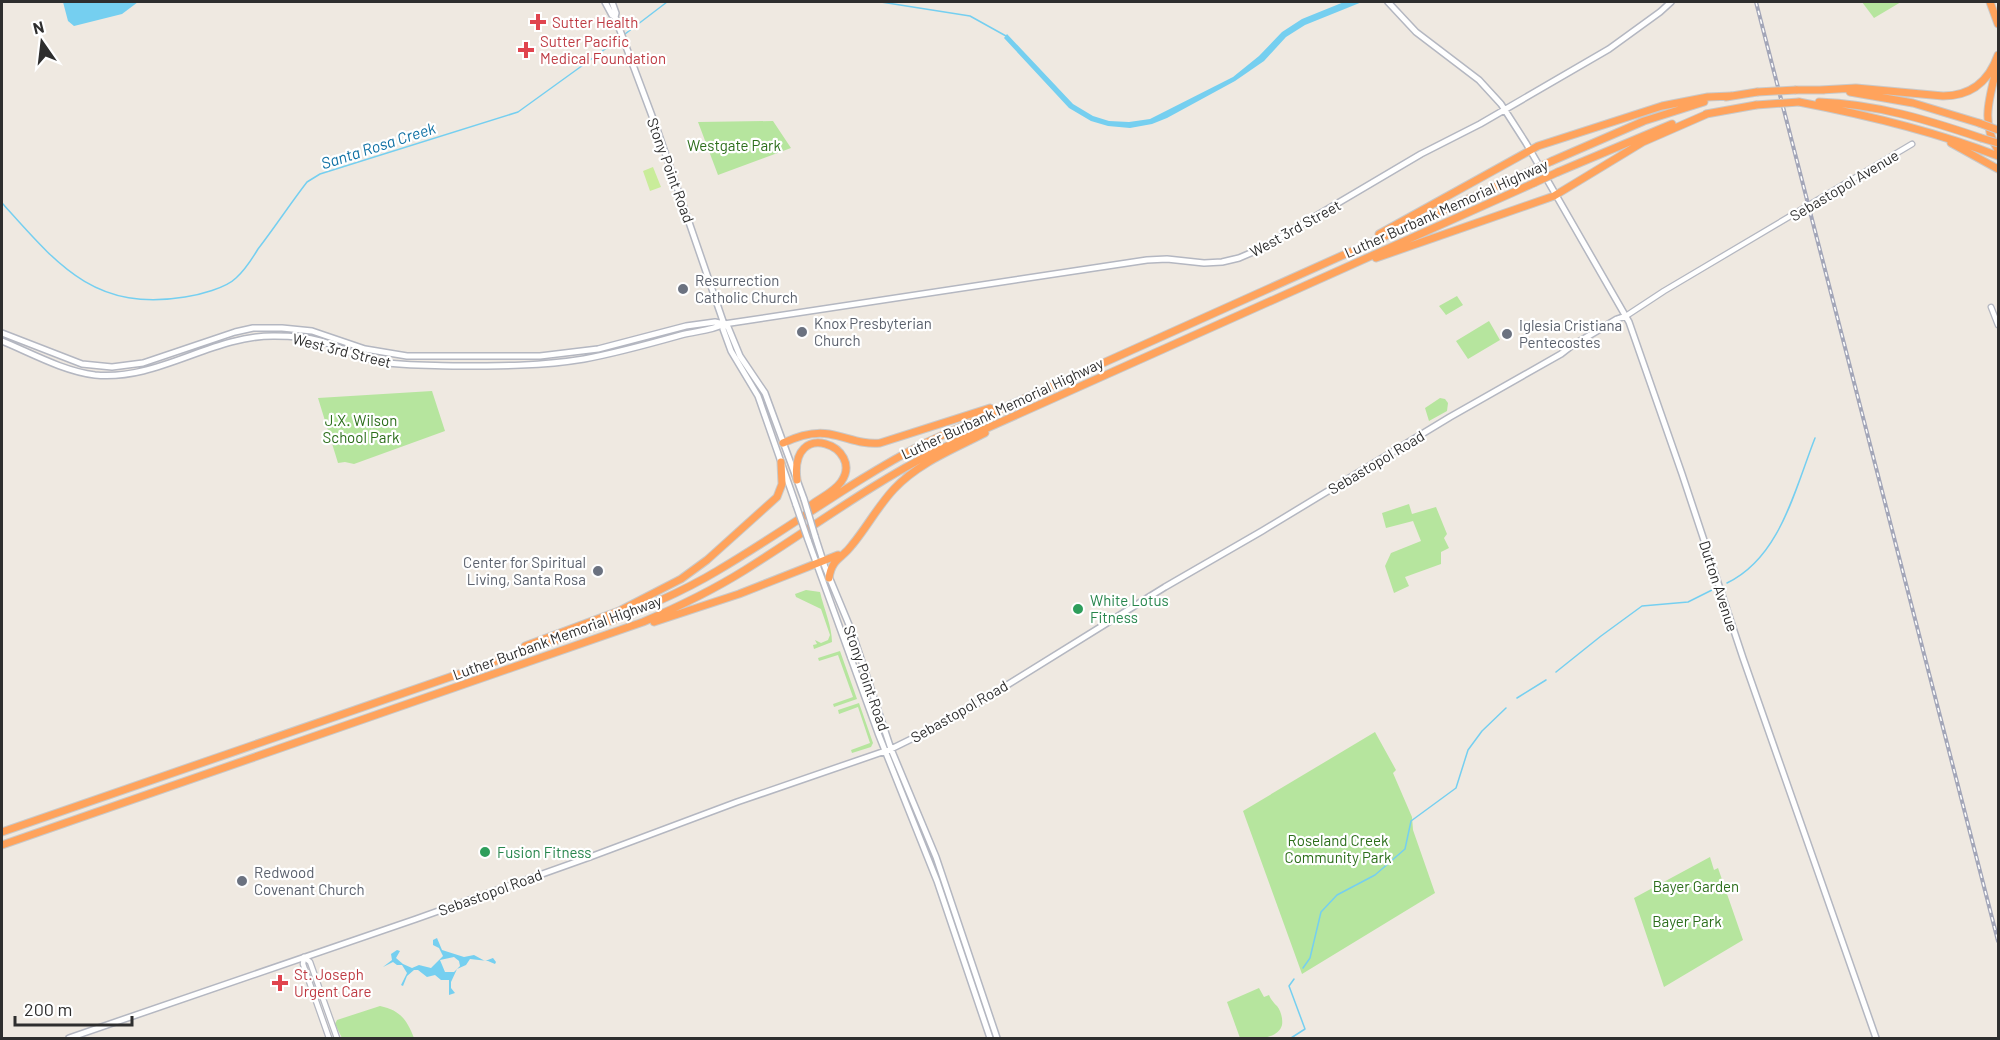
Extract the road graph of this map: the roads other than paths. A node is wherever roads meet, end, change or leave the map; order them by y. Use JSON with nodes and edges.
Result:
{"nodes":[{"id":1,"x":605,"y":2,"type":"edge"},
{"id":2,"x":612,"y":2,"type":"edge"},
{"id":3,"x":1671,"y":2,"type":"edge"},
{"id":4,"x":1990,"y":2,"type":"edge"},
{"id":5,"x":1388,"y":3,"type":"edge"},
{"id":6,"x":615,"y":17,"type":"junction"},
{"id":7,"x":1998,"y":24,"type":"edge"},
{"id":8,"x":1998,"y":57,"type":"edge"},
{"id":9,"x":1894,"y":95,"type":"junction"},
{"id":10,"x":1731,"y":96,"type":"junction"},
{"id":11,"x":1799,"y":102,"type":"junction"},
{"id":12,"x":1505,"y":110,"type":"junction"},
{"id":13,"x":1707,"y":114,"type":"junction"},
{"id":14,"x":1998,"y":130,"type":"edge"},
{"id":15,"x":1924,"y":131,"type":"junction"},
{"id":16,"x":1998,"y":143,"type":"edge"},
{"id":17,"x":1912,"y":144,"type":"dead end"},
{"id":18,"x":1530,"y":150,"type":"junction"},
{"id":19,"x":1998,"y":150,"type":"edge"},
{"id":20,"x":1998,"y":156,"type":"edge"},
{"id":21,"x":1998,"y":169,"type":"edge"},
{"id":22,"x":1556,"y":195,"type":"junction"},
{"id":23,"x":1775,"y":226,"type":"joint"},
{"id":24,"x":1342,"y":255,"type":"junction"},
{"id":25,"x":1346,"y":267,"type":"junction"},
{"id":26,"x":1991,"y":307,"type":"dead end"},
{"id":27,"x":1626,"y":316,"type":"junction"},
{"id":28,"x":724,"y":324,"type":"junction"},
{"id":29,"x":1998,"y":325,"type":"edge"},
{"id":30,"x":2,"y":333,"type":"edge"},
{"id":31,"x":2,"y":341,"type":"edge"},
{"id":32,"x":1016,"y":401,"type":"junction"},
{"id":33,"x":1032,"y":408,"type":"junction"},
{"id":34,"x":783,"y":443,"type":"junction"},
{"id":35,"x":781,"y":462,"type":"junction"},
{"id":36,"x":797,"y":480,"type":"junction"},
{"id":37,"x":860,"y":533,"type":"junction"},
{"id":38,"x":775,"y":535,"type":"junction"},
{"id":39,"x":820,"y":563,"type":"junction"},
{"id":40,"x":829,"y":578,"type":"junction"},
{"id":41,"x":620,"y":631,"type":"junction"},
{"id":42,"x":473,"y":669,"type":"junction"},
{"id":43,"x":888,"y":750,"type":"junction"},
{"id":44,"x":904,"y":801,"type":"junction"},
{"id":45,"x":918,"y":815,"type":"junction"},
{"id":46,"x":2,"y":832,"type":"edge"},
{"id":47,"x":2,"y":845,"type":"edge"},
{"id":48,"x":304,"y":957,"type":"junction"},
{"id":49,"x":69,"y":1038,"type":"edge"},
{"id":50,"x":329,"y":1038,"type":"edge"},
{"id":51,"x":337,"y":1038,"type":"edge"},
{"id":52,"x":990,"y":1038,"type":"edge"},
{"id":53,"x":997,"y":1038,"type":"edge"},
{"id":54,"x":1876,"y":1038,"type":"edge"}],
"edges":[{"from":1,"to":6,"type":"main road","name":"Stony Point Road"},
{"from":2,"to":6,"type":"main road","name":"Stony Point Road"},
{"from":3,"to":12,"type":"main road","name":"West 3rd Street"},
{"from":4,"to":7,"type":"highway"},
{"from":5,"to":12,"type":"main road","name":"Dutton Avenue"},
{"from":6,"to":28,"type":"main road","name":"Stony Point Road"},
{"from":8,"to":9,"type":"highway"},
{"from":8,"to":19,"type":"highway"},
{"from":9,"to":10,"type":"highway","name":"Luther Burbank Memorial Highway","bridge":true},
{"from":9,"to":14,"type":"highway","bridge":true},
{"from":10,"to":18,"type":"highway"},
{"from":10,"to":24,"type":"highway","name":"Luther Burbank Memorial Highway","bridge":true},
{"from":11,"to":13,"type":"highway","name":"Luther Burbank Memorial Highway","bridge":true},
{"from":11,"to":15,"type":"highway"},
{"from":11,"to":16,"type":"highway","name":"Luther Burbank Memorial Highway","bridge":true},
{"from":12,"to":18,"type":"main road","name":"Dutton Avenue"},
{"from":12,"to":28,"type":"main road","name":"West 3rd Street"},
{"from":13,"to":22,"type":"highway"},
{"from":13,"to":25,"type":"highway","name":"Luther Burbank Memorial Highway","bridge":true},
{"from":15,"to":20,"type":"highway"},
{"from":15,"to":21,"type":"highway"},
{"from":17,"to":23,"type":"street","name":"Sebastopol Avenue"},
{"from":18,"to":22,"type":"main road","name":"Dutton Avenue"},
{"from":18,"to":24,"type":"highway"},
{"from":22,"to":25,"type":"highway"},
{"from":22,"to":27,"type":"main road","name":"Dutton Avenue"},
{"from":23,"to":27,"type":"street","name":"Sebastopol Road"},
{"from":24,"to":32,"type":"highway","name":"Luther Burbank Memorial Highway"},
{"from":25,"to":33,"type":"highway","name":"Luther Burbank Memorial Highway"},
{"from":26,"to":29,"type":"street"},
{"from":27,"to":43,"type":"main road","name":"Sebastopol Road"},
{"from":27,"to":54,"type":"main road","name":"Dutton Avenue"},
{"from":28,"to":30,"type":"main road","name":"West 3rd Street"},
{"from":28,"to":31,"type":"main road","name":"West 3rd Street"},
{"from":28,"to":34,"type":"main road","name":"Stony Point Road"},
{"from":28,"to":35,"type":"main road","name":"Stony Point Road"},
{"from":32,"to":34,"type":"highway"},
{"from":32,"to":38,"type":"highway","name":"Luther Burbank Memorial Highway"},
{"from":33,"to":37,"type":"highway"},
{"from":33,"to":41,"type":"highway","name":"Luther Burbank Memorial Highway"},
{"from":34,"to":36,"type":"main road","name":"Stony Point Road"},
{"from":35,"to":39,"type":"main road","name":"Stony Point Road","bridge":true},
{"from":35,"to":42,"type":"highway"},
{"from":36,"to":38,"type":"highway"},
{"from":36,"to":39,"type":"main road","name":"Stony Point Road","bridge":true},
{"from":37,"to":39,"type":"highway"},
{"from":37,"to":40,"type":"highway"},
{"from":38,"to":42,"type":"highway","name":"Luther Burbank Memorial Highway"},
{"from":39,"to":40,"type":"main road","name":"Stony Point Road"},
{"from":39,"to":41,"type":"highway"},
{"from":39,"to":43,"type":"main road","name":"Stony Point Road"},
{"from":40,"to":43,"type":"main road","name":"Stony Point Road"},
{"from":41,"to":47,"type":"highway","name":"Luther Burbank Memorial Highway"},
{"from":42,"to":46,"type":"highway","name":"Luther Burbank Memorial Highway"},
{"from":43,"to":44,"type":"main road","name":"Stony Point Road"},
{"from":43,"to":45,"type":"main road","name":"Stony Point Road"},
{"from":43,"to":48,"type":"main road","name":"Sebastopol Road"},
{"from":44,"to":45,"type":"main road"},
{"from":44,"to":52,"type":"main road","name":"Stony Point Road"},
{"from":45,"to":53,"type":"main road","name":"Stony Point Road"},
{"from":48,"to":49,"type":"main road","name":"Sebastopol Road"},
{"from":48,"to":50,"type":"street"},
{"from":48,"to":51,"type":"street"}]}
